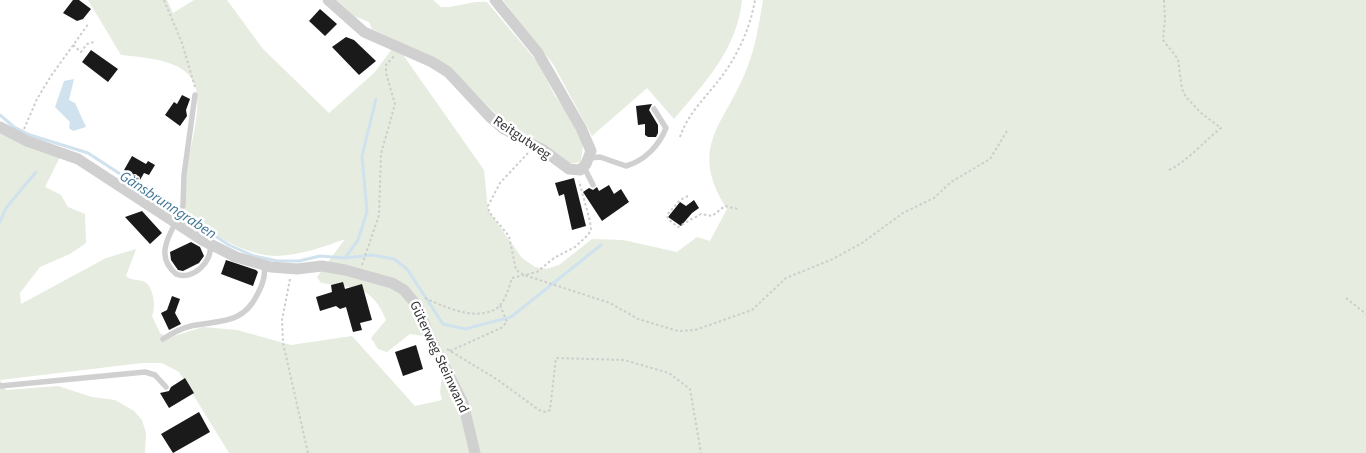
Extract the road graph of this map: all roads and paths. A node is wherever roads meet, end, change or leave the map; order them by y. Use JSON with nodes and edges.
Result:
{"nodes":[{"id":1,"x":164,"y":0,"type":"edge"},
{"id":2,"x":328,"y":0,"type":"edge"},
{"id":3,"x":496,"y":0,"type":"edge"},
{"id":4,"x":755,"y":0,"type":"edge"},
{"id":5,"x":1164,"y":0,"type":"edge"},
{"id":6,"x":90,"y":23,"type":"dead end"},
{"id":7,"x":94,"y":42,"type":"dead end"},
{"id":8,"x":72,"y":45,"type":"junction"},
{"id":9,"x":397,"y":47,"type":"junction"},
{"id":10,"x":195,"y":95,"type":"joint"},
{"id":11,"x":654,"y":109,"type":"dead end"},
{"id":12,"x":25,"y":125,"type":"dead end"},
{"id":13,"x":0,"y":126,"type":"edge"},
{"id":14,"x":1007,"y":131,"type":"dead end"},
{"id":15,"x":680,"y":137,"type":"dead end"},
{"id":16,"x":535,"y":144,"type":"junction"},
{"id":17,"x":584,"y":165,"type":"junction"},
{"id":18,"x":1167,"y":171,"type":"dead end"},
{"id":19,"x":593,"y":185,"type":"dead end"},
{"id":20,"x":688,"y":196,"type":"dead end"},
{"id":21,"x":738,"y":209,"type":"dead end"},
{"id":22,"x":177,"y":216,"type":"junction"},
{"id":23,"x":210,"y":244,"type":"junction"},
{"id":24,"x":363,"y":258,"type":"dead end"},
{"id":25,"x":264,"y":265,"type":"junction"},
{"id":26,"x":290,"y":268,"type":"junction"},
{"id":27,"x":524,"y":275,"type":"junction"},
{"id":28,"x":426,"y":298,"type":"dead end"},
{"id":29,"x":1346,"y":298,"type":"dead end"},
{"id":30,"x":500,"y":304,"type":"junction"},
{"id":31,"x":1366,"y":314,"type":"edge"},
{"id":32,"x":163,"y":339,"type":"dead end"},
{"id":33,"x":446,"y":348,"type":"dead end"},
{"id":34,"x":450,"y":351,"type":"junction"},
{"id":35,"x":0,"y":386,"type":"edge"},
{"id":36,"x":166,"y":388,"type":"dead end"},
{"id":37,"x":308,"y":453,"type":"edge"},
{"id":38,"x":475,"y":453,"type":"edge"},
{"id":39,"x":700,"y":453,"type":"edge"}],
"edges":[{"from":1,"to":10,"type":"path"},
{"from":2,"to":9,"type":"street","name":"Reitgutweg"},
{"from":3,"to":17,"type":"street"},
{"from":4,"to":15,"type":"path"},
{"from":5,"to":18,"type":"path"},
{"from":6,"to":8,"type":"path"},
{"from":7,"to":8,"type":"path"},
{"from":8,"to":12,"type":"path"},
{"from":9,"to":16,"type":"street","name":"Reitgutweg"},
{"from":9,"to":24,"type":"path"},
{"from":10,"to":22,"type":"lane"},
{"from":11,"to":17,"type":"lane"},
{"from":13,"to":22,"type":"street","name":"Güterweg Steinwand"},
{"from":14,"to":27,"type":"path"},
{"from":16,"to":17,"type":"street","name":"Reitgutweg"},
{"from":16,"to":27,"type":"path"},
{"from":17,"to":19,"type":"lane"},
{"from":17,"to":27,"type":"path"},
{"from":20,"to":21,"type":"path"},
{"from":22,"to":23,"type":"street","name":"Güterweg Steinwand"},
{"from":22,"to":23,"type":"lane"},
{"from":23,"to":25,"type":"street","name":"Güterweg Steinwand"},
{"from":25,"to":26,"type":"street","name":"Güterweg Steinwand"},
{"from":25,"to":32,"type":"lane"},
{"from":26,"to":37,"type":"path"},
{"from":26,"to":38,"type":"street","name":"Güterweg Steinwand"},
{"from":27,"to":30,"type":"path"},
{"from":28,"to":30,"type":"path"},
{"from":29,"to":31,"type":"path"},
{"from":30,"to":34,"type":"path"},
{"from":33,"to":34,"type":"path"},
{"from":34,"to":39,"type":"path"},
{"from":35,"to":36,"type":"lane"}]}
